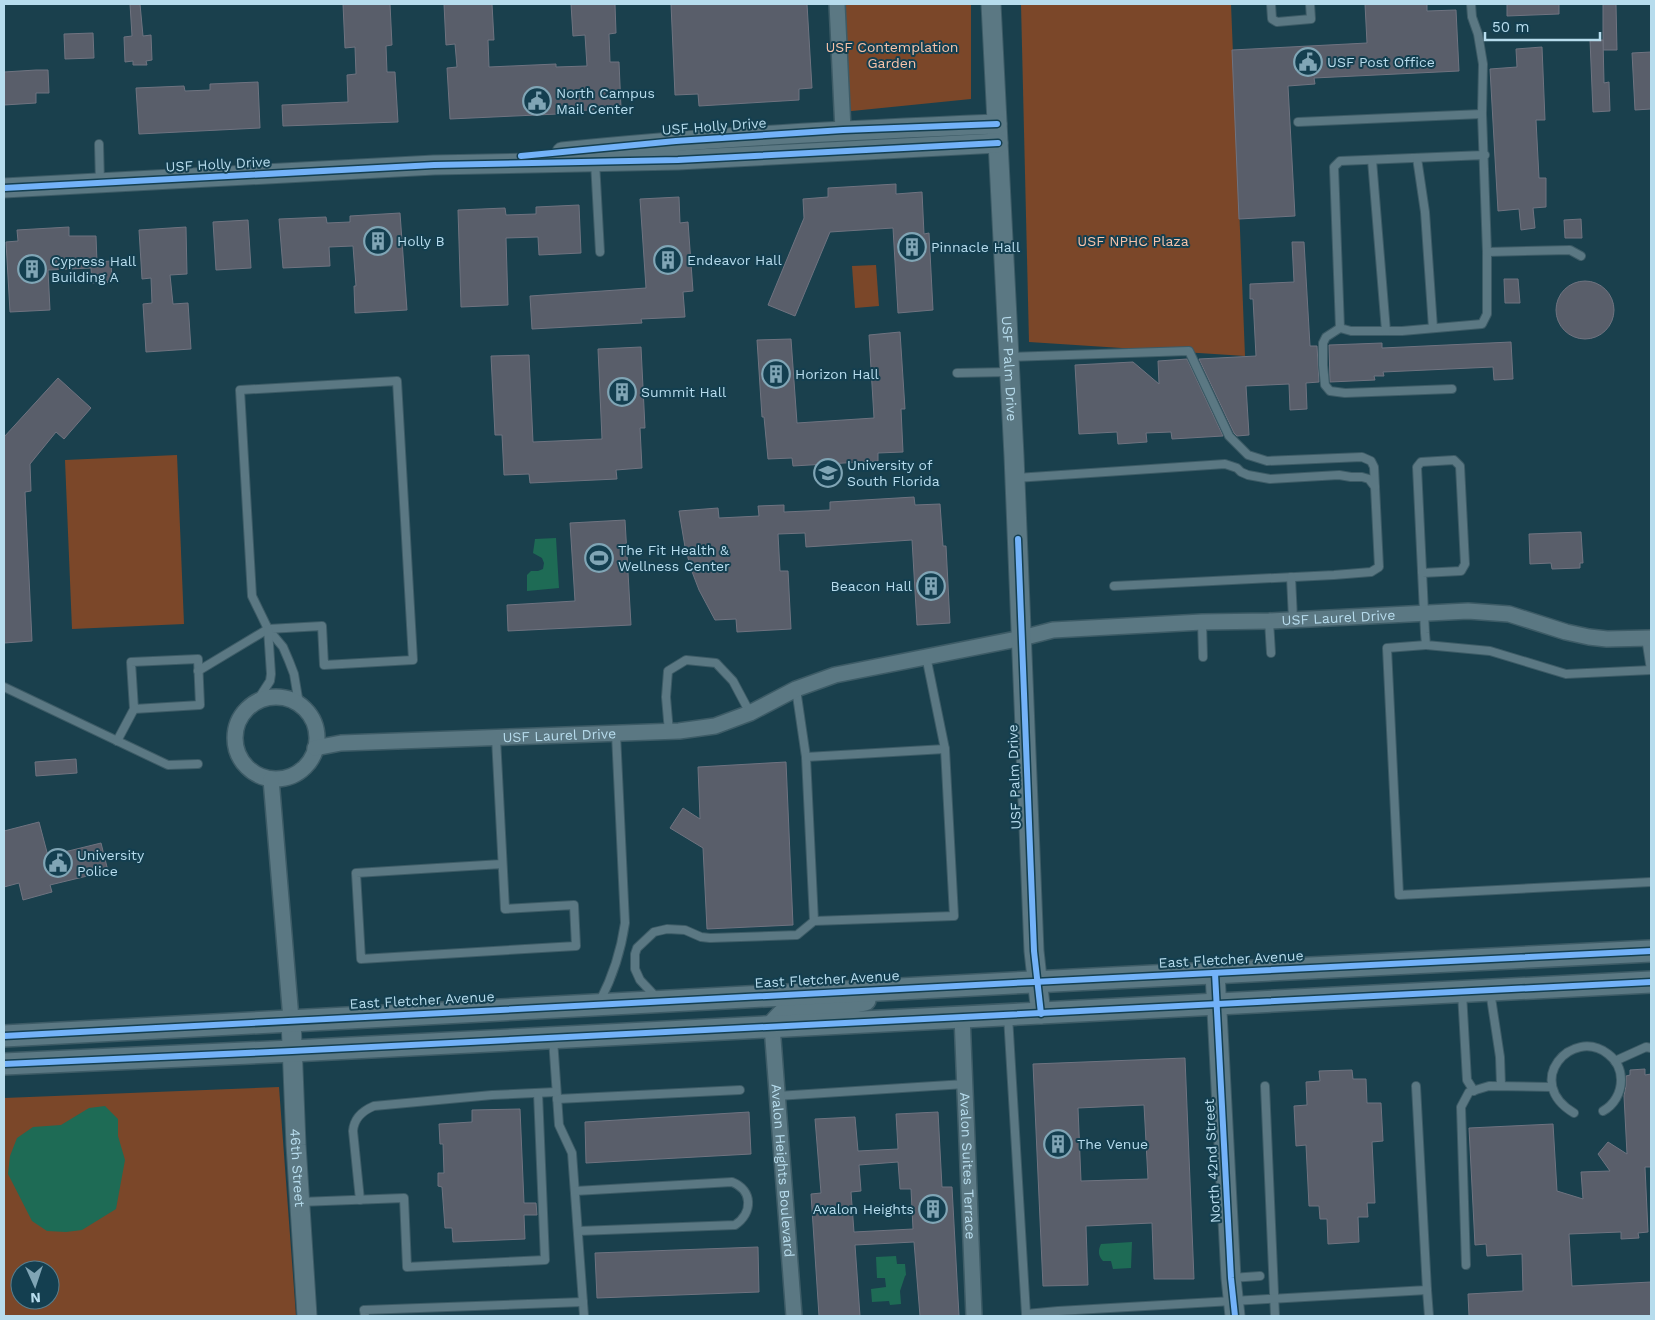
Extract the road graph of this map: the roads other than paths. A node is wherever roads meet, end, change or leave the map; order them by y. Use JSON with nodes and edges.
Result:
{"nodes":[{"id":1,"x":836,"y":4,"type":"edge"},
{"id":2,"x":991,"y":4,"type":"edge"},
{"id":3,"x":1271,"y":4,"type":"edge"},
{"id":4,"x":1310,"y":4,"type":"edge"},
{"id":5,"x":1471,"y":4,"type":"edge"},
{"id":6,"x":1482,"y":114,"type":"junction"},
{"id":7,"x":1298,"y":122,"type":"dead end"},
{"id":8,"x":997,"y":124,"type":"junction"},
{"id":9,"x":843,"y":130,"type":"junction"},
{"id":10,"x":998,"y":143,"type":"junction"},
{"id":11,"x":99,"y":144,"type":"dead end"},
{"id":12,"x":1485,"y":155,"type":"junction"},
{"id":13,"x":1417,"y":158,"type":"junction"},
{"id":14,"x":1372,"y":160,"type":"junction"},
{"id":15,"x":595,"y":162,"type":"junction"},
{"id":16,"x":434,"y":165,"type":"junction"},
{"id":17,"x":100,"y":183,"type":"junction"},
{"id":18,"x":4,"y":188,"type":"edge"},
{"id":19,"x":600,"y":252,"type":"dead end"},
{"id":20,"x":1487,"y":252,"type":"junction"},
{"id":21,"x":1581,"y":256,"type":"dead end"},
{"id":22,"x":1340,"y":328,"type":"junction"},
{"id":23,"x":1433,"y":328,"type":"junction"},
{"id":24,"x":1386,"y":331,"type":"junction"},
{"id":25,"x":1009,"y":365,"type":"junction"},
{"id":26,"x":956,"y":373,"type":"dead end"},
{"id":27,"x":1452,"y":389,"type":"dead end"},
{"id":28,"x":1015,"y":478,"type":"junction"},
{"id":29,"x":1375,"y":488,"type":"junction"},
{"id":30,"x":1422,"y":574,"type":"junction"},
{"id":31,"x":1291,"y":577,"type":"junction"},
{"id":32,"x":1114,"y":586,"type":"dead end"},
{"id":33,"x":1424,"y":613,"type":"junction"},
{"id":34,"x":1293,"y":619,"type":"junction"},
{"id":35,"x":1269,"y":621,"type":"junction"},
{"id":36,"x":1202,"y":622,"type":"junction"},
{"id":37,"x":268,"y":629,"type":"junction"},
{"id":38,"x":1022,"y":638,"type":"junction"},
{"id":39,"x":1649,"y":638,"type":"edge"},
{"id":40,"x":1426,"y":645,"type":"junction"},
{"id":41,"x":1271,"y":653,"type":"dead end"},
{"id":42,"x":926,"y":656,"type":"junction"},
{"id":43,"x":1203,"y":656,"type":"dead end"},
{"id":44,"x":1651,"y":670,"type":"edge"},
{"id":45,"x":198,"y":671,"type":"junction"},
{"id":46,"x":4,"y":687,"type":"edge"},
{"id":47,"x":796,"y":689,"type":"junction"},
{"id":48,"x":257,"y":701,"type":"junction"},
{"id":49,"x":298,"y":704,"type":"junction"},
{"id":50,"x":134,"y":709,"type":"junction"},
{"id":51,"x":750,"y":713,"type":"junction"},
{"id":52,"x":669,"y":732,"type":"junction"},
{"id":53,"x":616,"y":734,"type":"junction"},
{"id":54,"x":496,"y":738,"type":"junction"},
{"id":55,"x":117,"y":741,"type":"junction"},
{"id":56,"x":316,"y":748,"type":"junction"},
{"id":57,"x":945,"y":749,"type":"junction"},
{"id":58,"x":806,"y":757,"type":"junction"},
{"id":59,"x":198,"y":764,"type":"dead end"},
{"id":60,"x":271,"y":779,"type":"junction"},
{"id":61,"x":502,"y":864,"type":"junction"},
{"id":62,"x":1651,"y":882,"type":"edge"},
{"id":63,"x":814,"y":921,"type":"junction"},
{"id":64,"x":1651,"y":951,"type":"edge"},
{"id":65,"x":1215,"y":973,"type":"junction"},
{"id":66,"x":1038,"y":980,"type":"junction"},
{"id":67,"x":1651,"y":982,"type":"edge"},
{"id":68,"x":906,"y":987,"type":"junction"},
{"id":69,"x":1490,"y":989,"type":"junction"},
{"id":70,"x":1462,"y":990,"type":"junction"},
{"id":71,"x":659,"y":1000,"type":"junction"},
{"id":72,"x":599,"y":1003,"type":"junction"},
{"id":73,"x":1216,"y":1004,"type":"junction"},
{"id":74,"x":1008,"y":1014,"type":"junction"},
{"id":75,"x":1041,"y":1014,"type":"junction"},
{"id":76,"x":962,"y":1016,"type":"junction"},
{"id":77,"x":291,"y":1019,"type":"junction"},
{"id":78,"x":772,"y":1026,"type":"junction"},
{"id":79,"x":4,"y":1036,"type":"edge"},
{"id":80,"x":553,"y":1037,"type":"junction"},
{"id":81,"x":1651,"y":1048,"type":"edge"},
{"id":82,"x":292,"y":1051,"type":"junction"},
{"id":83,"x":1615,"y":1062,"type":"junction"},
{"id":84,"x":4,"y":1064,"type":"edge"},
{"id":85,"x":964,"y":1084,"type":"junction"},
{"id":86,"x":1265,"y":1086,"type":"dead end"},
{"id":87,"x":1416,"y":1086,"type":"dead end"},
{"id":88,"x":1501,"y":1086,"type":"junction"},
{"id":89,"x":1551,"y":1087,"type":"junction"},
{"id":90,"x":740,"y":1090,"type":"dead end"},
{"id":91,"x":1474,"y":1091,"type":"junction"},
{"id":92,"x":538,"y":1093,"type":"junction"},
{"id":93,"x":557,"y":1096,"type":"junction"},
{"id":94,"x":777,"y":1096,"type":"junction"},
{"id":95,"x":1602,"y":1111,"type":"dead end"},
{"id":96,"x":1574,"y":1113,"type":"dead end"},
{"id":97,"x":575,"y":1191,"type":"junction"},
{"id":98,"x":360,"y":1200,"type":"junction"},
{"id":99,"x":300,"y":1202,"type":"junction"},
{"id":100,"x":578,"y":1230,"type":"junction"},
{"id":101,"x":1466,"y":1265,"type":"dead end"},
{"id":102,"x":1260,"y":1276,"type":"dead end"},
{"id":103,"x":1231,"y":1278,"type":"junction"},
{"id":104,"x":1428,"y":1290,"type":"junction"},
{"id":105,"x":1274,"y":1298,"type":"junction"},
{"id":106,"x":583,"y":1302,"type":"junction"},
{"id":107,"x":1234,"y":1309,"type":"edge"},
{"id":108,"x":1026,"y":1315,"type":"edge"},
{"id":109,"x":308,"y":1316,"type":"edge"},
{"id":110,"x":365,"y":1316,"type":"edge"},
{"id":111,"x":584,"y":1316,"type":"edge"},
{"id":112,"x":794,"y":1316,"type":"edge"},
{"id":113,"x":974,"y":1316,"type":"edge"},
{"id":114,"x":1275,"y":1316,"type":"edge"},
{"id":115,"x":1429,"y":1316,"type":"edge"}],
"edges":[{"from":1,"to":9,"type":"street"},
{"from":2,"to":8,"type":"street"},
{"from":3,"to":4,"type":"lane"},
{"from":5,"to":6,"type":"lane"},
{"from":6,"to":7,"type":"lane"},
{"from":6,"to":12,"type":"lane"},
{"from":8,"to":9,"type":"street","name":"USF Holly Drive"},
{"from":8,"to":10,"type":"street"},
{"from":9,"to":16,"type":"street","name":"USF Holly Drive"},
{"from":10,"to":15,"type":"street","name":"USF Holly Drive"},
{"from":10,"to":25,"type":"street","name":"USF Palm Drive"},
{"from":11,"to":17,"type":"lane"},
{"from":12,"to":13,"type":"lane"},
{"from":12,"to":20,"type":"lane"},
{"from":13,"to":14,"type":"lane"},
{"from":13,"to":23,"type":"lane"},
{"from":14,"to":22,"type":"lane"},
{"from":14,"to":24,"type":"lane"},
{"from":15,"to":16,"type":"street","name":"USF Holly Drive"},
{"from":15,"to":19,"type":"lane"},
{"from":16,"to":17,"type":"street","name":"USF Holly Drive"},
{"from":17,"to":18,"type":"street","name":"USF Holly Drive"},
{"from":20,"to":21,"type":"lane"},
{"from":20,"to":23,"type":"lane"},
{"from":22,"to":24,"type":"lane"},
{"from":22,"to":27,"type":"lane"},
{"from":23,"to":24,"type":"lane"},
{"from":25,"to":26,"type":"lane"},
{"from":25,"to":28,"type":"street","name":"USF Palm Drive"},
{"from":25,"to":29,"type":"lane"},
{"from":28,"to":29,"type":"lane"},
{"from":28,"to":38,"type":"street","name":"USF Palm Drive"},
{"from":29,"to":31,"type":"lane"},
{"from":30,"to":30,"type":"lane"},
{"from":30,"to":33,"type":"lane"},
{"from":31,"to":32,"type":"lane"},
{"from":31,"to":34,"type":"lane"},
{"from":33,"to":34,"type":"street","name":"USF Laurel Drive"},
{"from":33,"to":39,"type":"street","name":"USF Laurel Drive"},
{"from":33,"to":40,"type":"lane"},
{"from":34,"to":35,"type":"street","name":"USF Laurel Drive"},
{"from":35,"to":36,"type":"street","name":"USF Laurel Drive"},
{"from":35,"to":41,"type":"lane"},
{"from":36,"to":38,"type":"street","name":"USF Laurel Drive"},
{"from":36,"to":43,"type":"lane"},
{"from":37,"to":37,"type":"lane"},
{"from":37,"to":45,"type":"lane"},
{"from":37,"to":48,"type":"lane"},
{"from":37,"to":49,"type":"lane"},
{"from":38,"to":42,"type":"street","name":"USF Laurel Drive"},
{"from":38,"to":66,"type":"street","name":"USF Palm Drive"},
{"from":39,"to":44,"type":"lane"},
{"from":40,"to":44,"type":"lane"},
{"from":40,"to":62,"type":"lane"},
{"from":42,"to":47,"type":"street","name":"USF Laurel Drive"},
{"from":42,"to":57,"type":"lane"},
{"from":45,"to":50,"type":"lane"},
{"from":45,"to":50,"type":"lane"},
{"from":46,"to":55,"type":"lane"},
{"from":47,"to":51,"type":"street","name":"USF Laurel Drive"},
{"from":47,"to":58,"type":"lane"},
{"from":48,"to":49,"type":"street"},
{"from":48,"to":60,"type":"street"},
{"from":49,"to":56,"type":"street"},
{"from":50,"to":55,"type":"lane"},
{"from":51,"to":52,"type":"street","name":"USF Laurel Drive"},
{"from":51,"to":52,"type":"lane"},
{"from":52,"to":53,"type":"street","name":"USF Laurel Drive"},
{"from":53,"to":54,"type":"street","name":"USF Laurel Drive"},
{"from":53,"to":72,"type":"lane"},
{"from":54,"to":56,"type":"street","name":"USF Laurel Drive"},
{"from":54,"to":61,"type":"lane"},
{"from":55,"to":59,"type":"lane"},
{"from":56,"to":60,"type":"street"},
{"from":57,"to":58,"type":"lane"},
{"from":57,"to":63,"type":"lane"},
{"from":58,"to":63,"type":"lane"},
{"from":60,"to":77,"type":"street"},
{"from":61,"to":61,"type":"lane"},
{"from":63,"to":71,"type":"lane"},
{"from":64,"to":65,"type":"main road","name":"East Fletcher Avenue"},
{"from":65,"to":66,"type":"main road","name":"East Fletcher Avenue"},
{"from":65,"to":73,"type":"street","name":"North 42nd Street"},
{"from":66,"to":68,"type":"main road","name":"East Fletcher Avenue"},
{"from":66,"to":75,"type":"street","name":"USF Palm Drive"},
{"from":67,"to":69,"type":"main road"},
{"from":68,"to":71,"type":"main road","name":"East Fletcher Avenue"},
{"from":68,"to":78,"type":"main road"},
{"from":69,"to":70,"type":"main road"},
{"from":69,"to":88,"type":"lane"},
{"from":70,"to":73,"type":"main road"},
{"from":70,"to":91,"type":"lane"},
{"from":71,"to":72,"type":"main road","name":"East Fletcher Avenue"},
{"from":72,"to":77,"type":"main road","name":"East Fletcher Avenue"},
{"from":73,"to":75,"type":"main road"},
{"from":73,"to":103,"type":"street","name":"North 42nd Street"},
{"from":74,"to":75,"type":"main road"},
{"from":74,"to":76,"type":"main road"},
{"from":74,"to":108,"type":"lane"},
{"from":76,"to":78,"type":"main road"},
{"from":76,"to":85,"type":"street","name":"Avalon Suites Terrace"},
{"from":77,"to":79,"type":"main road","name":"East Fletcher Avenue"},
{"from":77,"to":82,"type":"street","name":"46th Street"},
{"from":78,"to":80,"type":"main road"},
{"from":78,"to":94,"type":"street","name":"Avalon Heights Boulevard"},
{"from":80,"to":82,"type":"main road"},
{"from":80,"to":93,"type":"lane"},
{"from":81,"to":83,"type":"lane"},
{"from":82,"to":84,"type":"main road"},
{"from":82,"to":99,"type":"street","name":"46th Street"},
{"from":83,"to":89,"type":"lane"},
{"from":83,"to":95,"type":"lane"},
{"from":85,"to":94,"type":"lane"},
{"from":85,"to":113,"type":"street","name":"Avalon Suites Terrace"},
{"from":86,"to":105,"type":"lane"},
{"from":87,"to":104,"type":"lane"},
{"from":88,"to":89,"type":"lane"},
{"from":88,"to":91,"type":"lane"},
{"from":89,"to":96,"type":"lane"},
{"from":90,"to":93,"type":"lane"},
{"from":91,"to":101,"type":"lane"},
{"from":92,"to":93,"type":"lane"},
{"from":92,"to":98,"type":"lane"},
{"from":92,"to":98,"type":"lane"},
{"from":93,"to":97,"type":"lane"},
{"from":94,"to":112,"type":"street","name":"Avalon Heights Boulevard"},
{"from":97,"to":100,"type":"lane"},
{"from":97,"to":100,"type":"lane"},
{"from":98,"to":99,"type":"lane"},
{"from":99,"to":109,"type":"street","name":"46th Street"},
{"from":100,"to":106,"type":"lane"},
{"from":102,"to":103,"type":"lane"},
{"from":103,"to":107,"type":"street","name":"North 42nd Street"},
{"from":104,"to":105,"type":"lane"},
{"from":104,"to":115,"type":"lane"},
{"from":105,"to":107,"type":"lane"},
{"from":105,"to":114,"type":"lane"},
{"from":106,"to":110,"type":"lane"},
{"from":106,"to":111,"type":"lane"},
{"from":107,"to":108,"type":"lane"}]}
